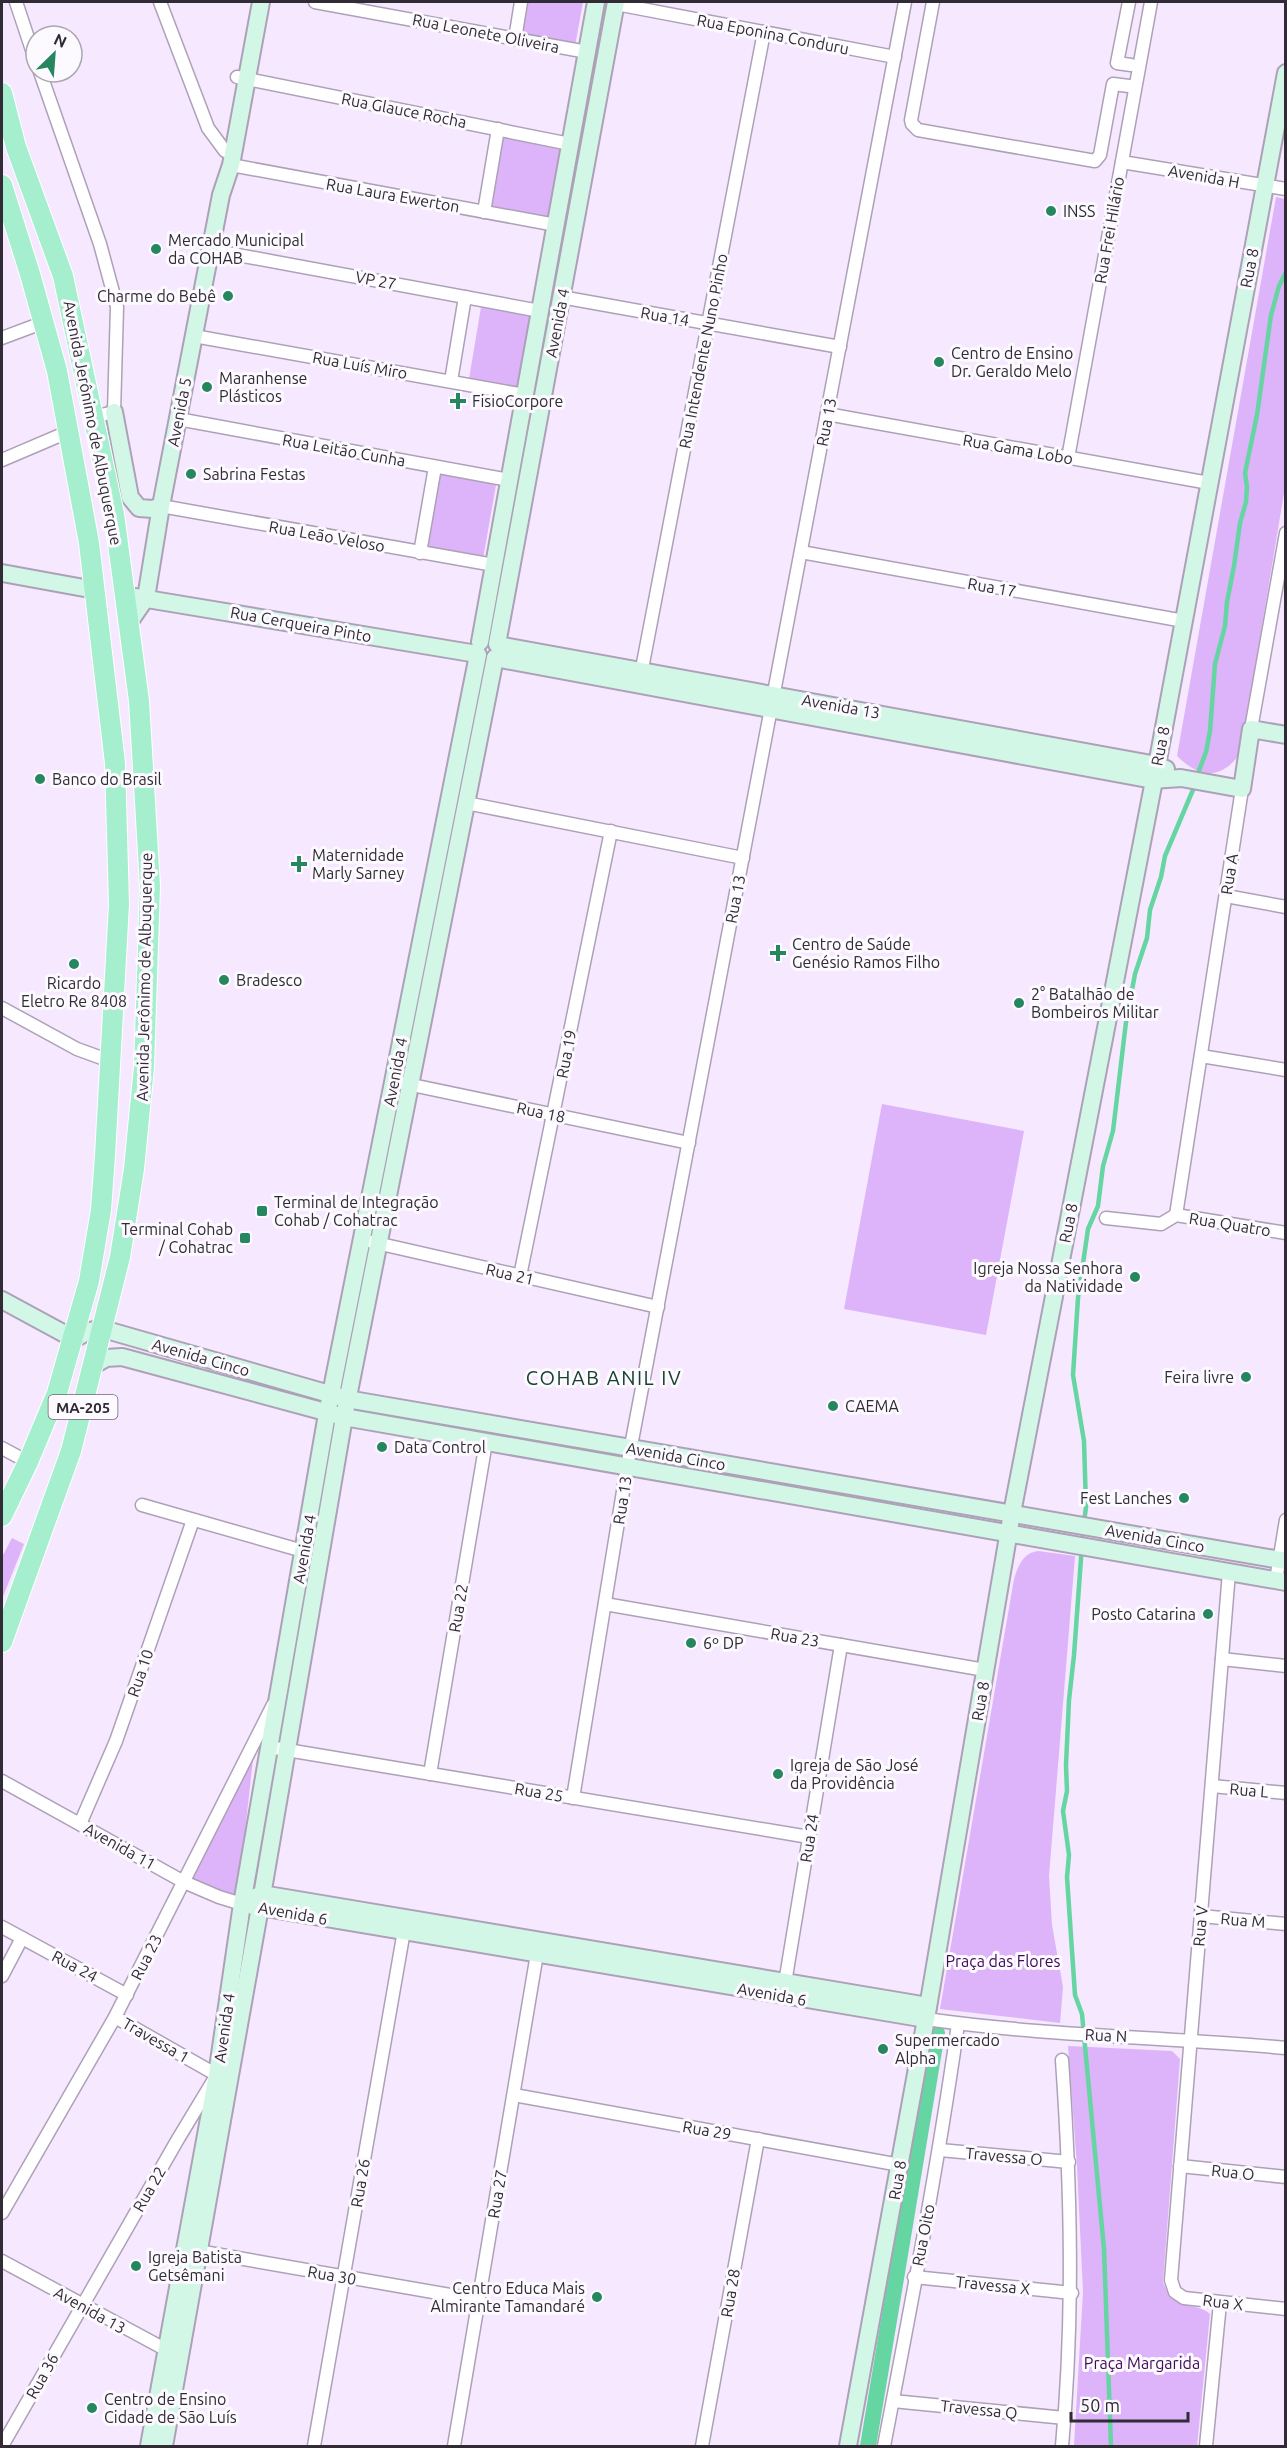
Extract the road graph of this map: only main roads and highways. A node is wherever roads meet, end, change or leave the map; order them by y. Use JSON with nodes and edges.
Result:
{"nodes":[{"id":1,"x":250,"y":2,"type":"edge"},
{"id":2,"x":261,"y":2,"type":"edge"},
{"id":3,"x":596,"y":2,"type":"edge"},
{"id":4,"x":616,"y":3,"type":"edge"},
{"id":5,"x":1286,"y":73,"type":"edge"},
{"id":6,"x":242,"y":78,"type":"junction"},
{"id":7,"x":2,"y":93,"type":"edge"},
{"id":8,"x":580,"y":93,"type":"junction"},
{"id":9,"x":598,"y":97,"type":"junction"},
{"id":10,"x":2,"y":185,"type":"edge"},
{"id":11,"x":549,"y":261,"type":"junction"},
{"id":12,"x":567,"y":265,"type":"junction"},
{"id":13,"x":114,"y":412,"type":"road end"},
{"id":14,"x":517,"y":438,"type":"junction"},
{"id":15,"x":534,"y":442,"type":"junction"},
{"id":16,"x":161,"y":506,"type":"junction"},
{"id":17,"x":2,"y":573,"type":"edge"},
{"id":18,"x":95,"y":590,"type":"junction"},
{"id":19,"x":124,"y":595,"type":"junction"},
{"id":20,"x":146,"y":598,"type":"junction"},
{"id":21,"x":128,"y":624,"type":"junction"},
{"id":22,"x":489,"y":651,"type":"junction"},
{"id":23,"x":1286,"y":735,"type":"edge"},
{"id":24,"x":1155,"y":772,"type":"junction"},
{"id":25,"x":1242,"y":789,"type":"joint"},
{"id":26,"x":403,"y":1030,"type":"junction"},
{"id":27,"x":420,"y":1033,"type":"junction"},
{"id":28,"x":402,"y":1082,"type":"junction"},
{"id":29,"x":2,"y":1300,"type":"edge"},
{"id":30,"x":104,"y":1329,"type":"junction"},
{"id":31,"x":74,"y":1339,"type":"junction"},
{"id":32,"x":94,"y":1365,"type":"junction"},
{"id":33,"x":339,"y":1397,"type":"junction"},
{"id":34,"x":335,"y":1415,"type":"junction"},
{"id":35,"x":819,"y":1480,"type":"junction"},
{"id":36,"x":816,"y":1500,"type":"junction"},
{"id":37,"x":1012,"y":1513,"type":"junction"},
{"id":38,"x":2,"y":1516,"type":"edge"},
{"id":39,"x":1009,"y":1534,"type":"junction"},
{"id":40,"x":1282,"y":1561,"type":"edge"},
{"id":41,"x":1281,"y":1581,"type":"edge"},
{"id":42,"x":2,"y":1642,"type":"edge"},
{"id":43,"x":261,"y":1900,"type":"junction"},
{"id":44,"x":242,"y":1904,"type":"junction"},
{"id":45,"x":927,"y":2013,"type":"junction"},
{"id":46,"x":223,"y":2076,"type":"junction"},
{"id":47,"x":173,"y":2354,"type":"junction"},
{"id":48,"x":149,"y":2446,"type":"edge"},
{"id":49,"x":164,"y":2446,"type":"edge"},
{"id":50,"x":848,"y":2446,"type":"edge"}],
"edges":[{"from":1,"to":6,"type":"main road","name":"Avenida 5"},
{"from":2,"to":6,"type":"main road","name":"Avenida 5"},
{"from":3,"to":8,"type":"main road","name":"Avenida 4"},
{"from":4,"to":9,"type":"main road","name":"Avenida 4"},
{"from":5,"to":24,"type":"main road","name":"Rua 8"},
{"from":6,"to":16,"type":"main road","name":"Avenida 5"},
{"from":7,"to":19,"type":"main road","name":"Avenida Jerônimo de Albuquerque"},
{"from":8,"to":9,"type":"main road"},
{"from":8,"to":11,"type":"main road","name":"Avenida 4"},
{"from":9,"to":12,"type":"main road","name":"Avenida 4"},
{"from":10,"to":18,"type":"main road","name":"Avenida Jerônimo de Albuquerque"},
{"from":11,"to":12,"type":"main road"},
{"from":11,"to":14,"type":"main road","name":"Avenida 4"},
{"from":12,"to":15,"type":"main road","name":"Avenida 4"},
{"from":13,"to":16,"type":"main road"},
{"from":14,"to":15,"type":"main road"},
{"from":14,"to":22,"type":"main road","name":"Avenida 4"},
{"from":15,"to":22,"type":"main road","name":"Avenida 4"},
{"from":16,"to":20,"type":"main road","name":"Avenida 5"},
{"from":17,"to":18,"type":"main road"},
{"from":18,"to":31,"type":"main road","name":"Avenida Jerônimo de Albuquerque"},
{"from":19,"to":20,"type":"main road","name":"Rua Cerqueira Pinto"},
{"from":19,"to":21,"type":"main road","name":"Avenida Jerônimo de Albuquerque"},
{"from":20,"to":21,"type":"main road","name":"Avenida 5"},
{"from":20,"to":22,"type":"main road","name":"Rua Cerqueira Pinto"},
{"from":21,"to":30,"type":"main road","name":"Avenida Jerônimo de Albuquerque"},
{"from":22,"to":24,"type":"main road","name":"Avenida 13"},
{"from":22,"to":26,"type":"main road","name":"Avenida 4"},
{"from":22,"to":27,"type":"main road","name":"Avenida 4"},
{"from":23,"to":25,"type":"main road","name":"Rua A"},
{"from":24,"to":25,"type":"main road","name":"Avenida 13"},
{"from":24,"to":37,"type":"main road","name":"Rua 8"},
{"from":26,"to":27,"type":"main road"},
{"from":26,"to":28,"type":"main road","name":"Avenida 4"},
{"from":27,"to":28,"type":"main road","name":"Avenida 4"},
{"from":28,"to":33,"type":"main road","name":"Avenida 4"},
{"from":29,"to":31,"type":"main road"},
{"from":30,"to":31,"type":"main road"},
{"from":30,"to":32,"type":"main road","name":"Avenida Jerônimo de Albuquerque","number":"MA-205"},
{"from":30,"to":33,"type":"main road","name":"Avenida Cinco"},
{"from":31,"to":38,"type":"main road","name":"Avenida Jerônimo de Albuquerque"},
{"from":32,"to":34,"type":"main road","name":"Avenida Cinco"},
{"from":32,"to":42,"type":"main road","name":"Avenida Jerônimo de Albuquerque","number":"MA-205"},
{"from":33,"to":34,"type":"main road","name":"Avenida 4"},
{"from":33,"to":35,"type":"main road","name":"Avenida Cinco"},
{"from":34,"to":36,"type":"main road","name":"Avenida Cinco"},
{"from":34,"to":43,"type":"main road","name":"Avenida 4"},
{"from":34,"to":44,"type":"main road","name":"Avenida 4"},
{"from":35,"to":36,"type":"main road"},
{"from":35,"to":37,"type":"main road","name":"Avenida Cinco"},
{"from":36,"to":39,"type":"main road","name":"Avenida Cinco"},
{"from":37,"to":39,"type":"main road","name":"Rua 8"},
{"from":37,"to":40,"type":"main road","name":"Avenida Cinco"},
{"from":39,"to":41,"type":"main road","name":"Avenida Cinco"},
{"from":39,"to":45,"type":"main road","name":"Rua 8"},
{"from":43,"to":44,"type":"main road","name":"Avenida 6"},
{"from":43,"to":45,"type":"main road","name":"Avenida 6"},
{"from":43,"to":46,"type":"main road","name":"Avenida 4"},
{"from":44,"to":46,"type":"main road","name":"Avenida 4"},
{"from":45,"to":50,"type":"main road","name":"Rua 8"},
{"from":46,"to":47,"type":"main road","name":"Avenida 4"},
{"from":47,"to":48,"type":"main road","name":"Avenida 4"},
{"from":47,"to":49,"type":"main road","name":"Avenida 4"}]}
